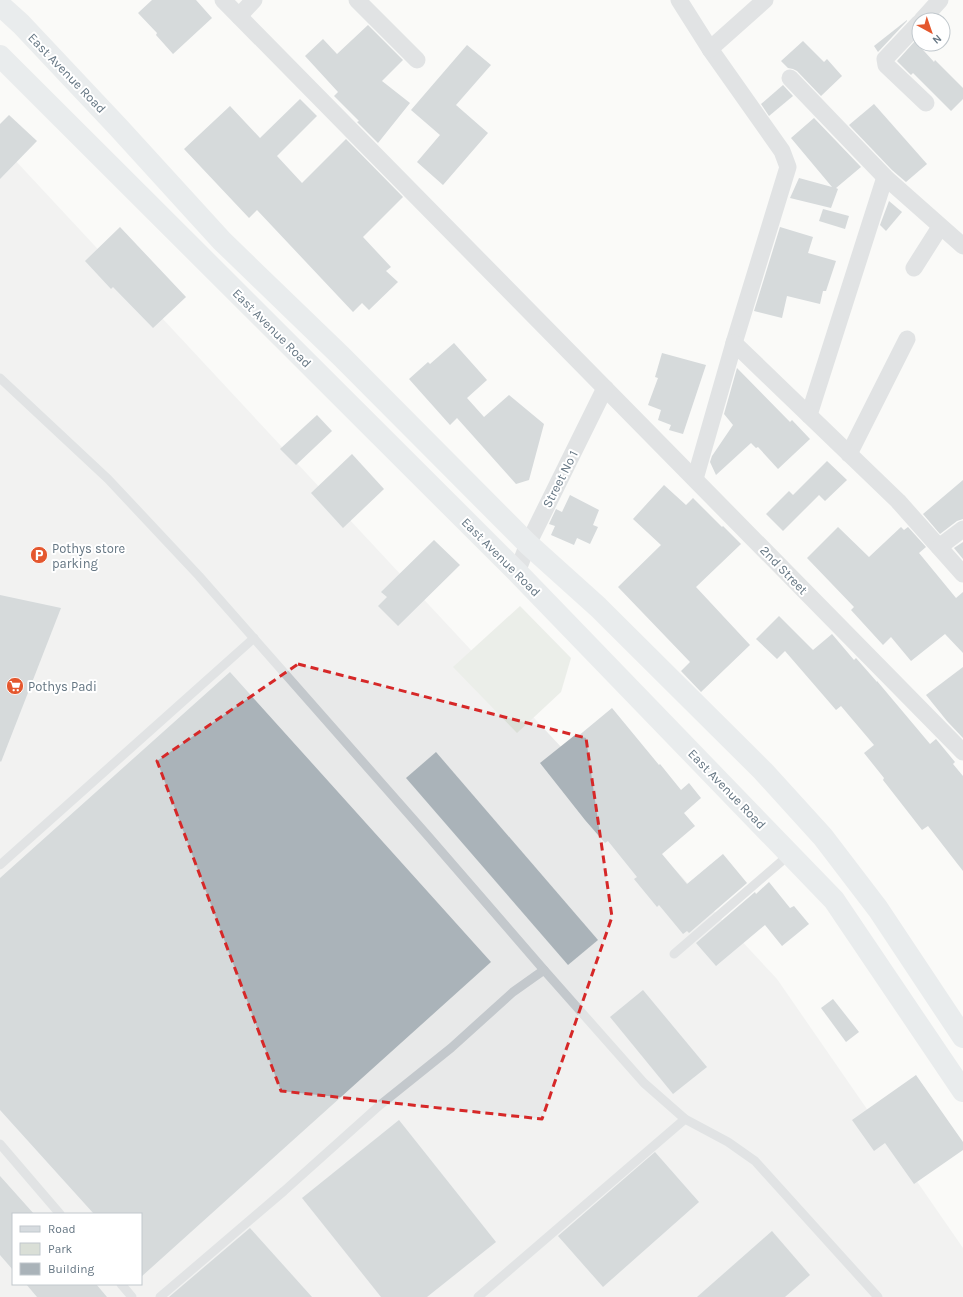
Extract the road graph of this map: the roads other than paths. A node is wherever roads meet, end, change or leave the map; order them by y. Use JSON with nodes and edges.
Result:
{"nodes":[{"id":1,"x":223,"y":0,"type":"edge"},
{"id":2,"x":254,"y":0,"type":"edge"},
{"id":3,"x":357,"y":0,"type":"edge"},
{"id":4,"x":679,"y":0,"type":"edge"},
{"id":5,"x":765,"y":0,"type":"edge"},
{"id":6,"x":940,"y":0,"type":"edge"},
{"id":7,"x":0,"y":5,"type":"edge"},
{"id":8,"x":929,"y":12,"type":"edge"},
{"id":9,"x":239,"y":16,"type":"junction"},
{"id":10,"x":911,"y":31,"type":"edge"},
{"id":11,"x":710,"y":49,"type":"junction"},
{"id":12,"x":0,"y":56,"type":"edge"},
{"id":13,"x":417,"y":60,"type":"dead end"},
{"id":14,"x":790,"y":78,"type":"dead end"},
{"id":15,"x":926,"y":103,"type":"dead end"},
{"id":16,"x":885,"y":177,"type":"junction"},
{"id":17,"x":940,"y":227,"type":"junction"},
{"id":18,"x":963,"y":246,"type":"edge"},
{"id":19,"x":914,"y":268,"type":"dead end"},
{"id":20,"x":907,"y":339,"type":"dead end"},
{"id":21,"x":734,"y":343,"type":"junction"},
{"id":22,"x":0,"y":378,"type":"edge"},
{"id":23,"x":605,"y":388,"type":"junction"},
{"id":24,"x":809,"y":415,"type":"junction"},
{"id":25,"x":849,"y":454,"type":"junction"},
{"id":26,"x":695,"y":479,"type":"junction"},
{"id":27,"x":963,"y":528,"type":"edge"},
{"id":28,"x":528,"y":544,"type":"junction"},
{"id":29,"x":939,"y":547,"type":"junction"},
{"id":30,"x":517,"y":572,"type":"junction"},
{"id":31,"x":963,"y":574,"type":"edge"},
{"id":32,"x":254,"y":638,"type":"junction"},
{"id":33,"x":963,"y":752,"type":"edge"},
{"id":34,"x":790,"y":854,"type":"junction"},
{"id":35,"x":0,"y":865,"type":"edge"},
{"id":36,"x":674,"y":954,"type":"dead end"},
{"id":37,"x":544,"y":970,"type":"junction"},
{"id":38,"x":963,"y":1038,"type":"edge"},
{"id":39,"x":963,"y":1091,"type":"edge"},
{"id":40,"x":685,"y":1120,"type":"junction"},
{"id":41,"x":0,"y":1144,"type":"edge"},
{"id":42,"x":59,"y":1213,"type":"edge"},
{"id":43,"x":122,"y":1285,"type":"edge"},
{"id":44,"x":132,"y":1297,"type":"edge"},
{"id":45,"x":160,"y":1297,"type":"edge"},
{"id":46,"x":478,"y":1297,"type":"edge"},
{"id":47,"x":878,"y":1297,"type":"edge"}],
"edges":[{"from":1,"to":9,"type":"street","name":"2nd Street"},
{"from":2,"to":9,"type":"street"},
{"from":3,"to":13,"type":"street"},
{"from":4,"to":11,"type":"street"},
{"from":5,"to":11,"type":"street"},
{"from":6,"to":8,"type":"street"},
{"from":7,"to":28,"type":"main road","name":"East Avenue Road"},
{"from":9,"to":23,"type":"street","name":"2nd Street"},
{"from":10,"to":15,"type":"street"},
{"from":11,"to":21,"type":"street"},
{"from":12,"to":30,"type":"main road","name":"East Avenue Road"},
{"from":14,"to":16,"type":"street"},
{"from":16,"to":17,"type":"street"},
{"from":16,"to":24,"type":"street"},
{"from":17,"to":18,"type":"street"},
{"from":17,"to":19,"type":"street"},
{"from":20,"to":25,"type":"street"},
{"from":21,"to":24,"type":"street"},
{"from":21,"to":26,"type":"street"},
{"from":22,"to":32,"type":"lane"},
{"from":23,"to":26,"type":"street","name":"2nd Street"},
{"from":23,"to":28,"type":"street","name":"Street No 1"},
{"from":24,"to":25,"type":"street"},
{"from":25,"to":29,"type":"street"},
{"from":26,"to":33,"type":"street","name":"2nd Street"},
{"from":27,"to":29,"type":"street"},
{"from":28,"to":30,"type":"street","name":"Street No 1"},
{"from":28,"to":38,"type":"main road","name":"East Avenue Road"},
{"from":29,"to":31,"type":"street"},
{"from":30,"to":34,"type":"main road","name":"East Avenue Road"},
{"from":32,"to":35,"type":"lane"},
{"from":32,"to":37,"type":"lane"},
{"from":34,"to":36,"type":"lane"},
{"from":34,"to":39,"type":"main road","name":"East Avenue Road"},
{"from":37,"to":40,"type":"lane"},
{"from":37,"to":45,"type":"lane"},
{"from":40,"to":46,"type":"lane"},
{"from":40,"to":47,"type":"lane"},
{"from":41,"to":42,"type":"lane"},
{"from":43,"to":44,"type":"lane"}]}
